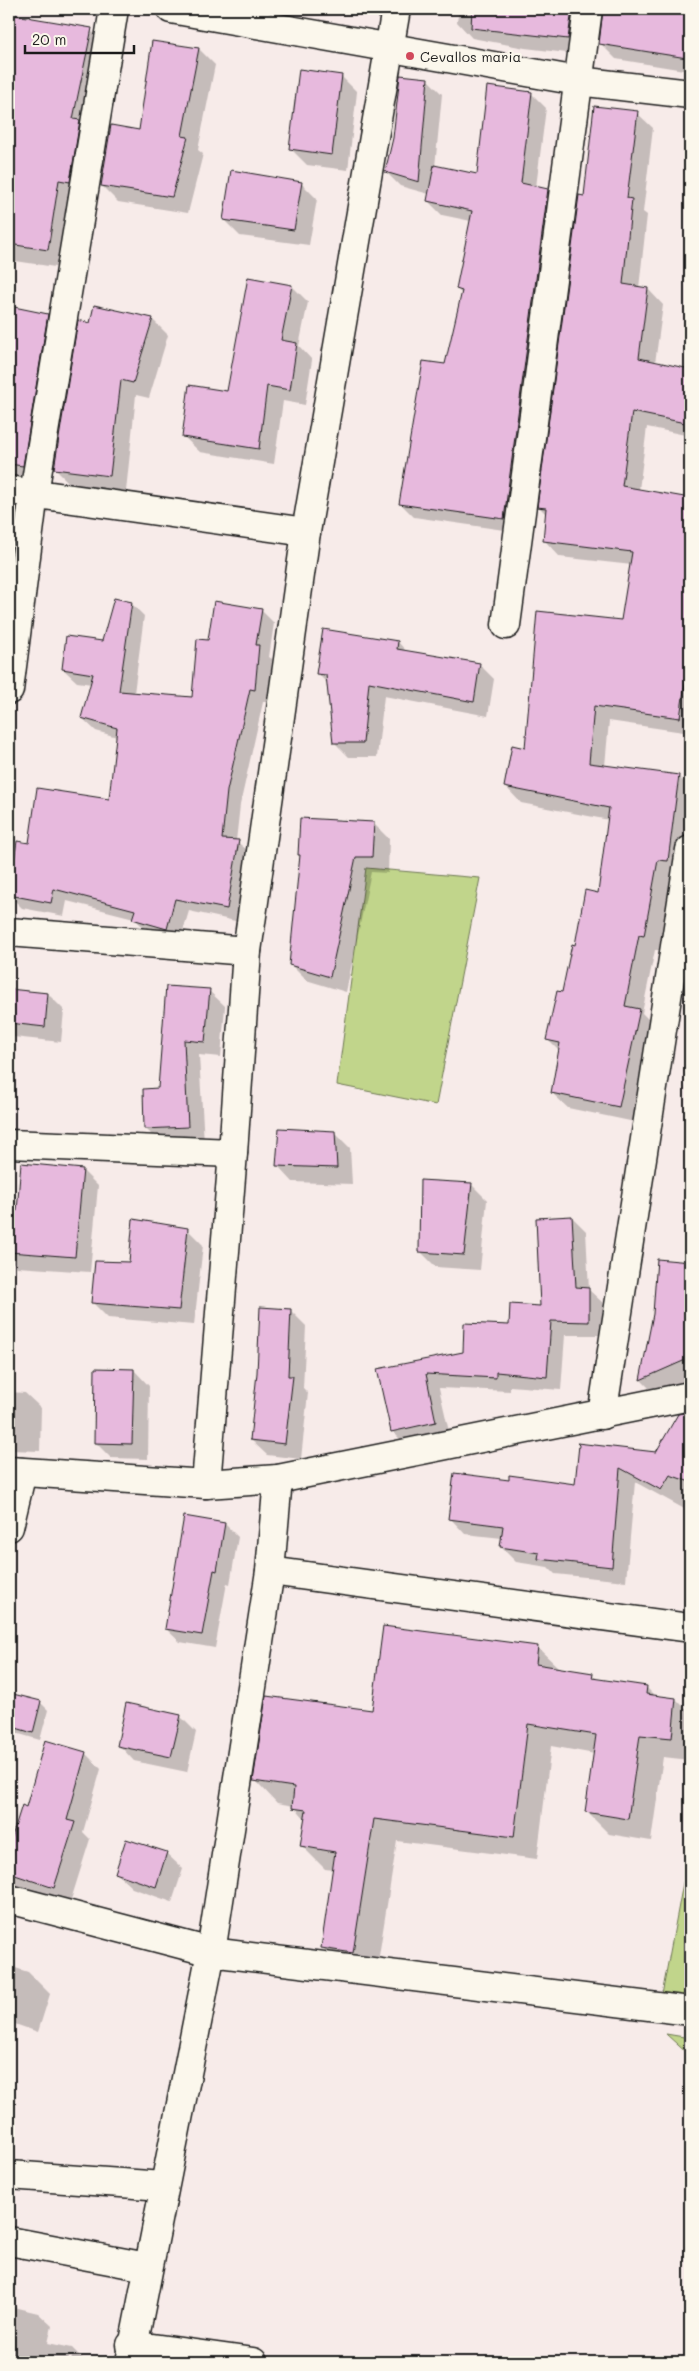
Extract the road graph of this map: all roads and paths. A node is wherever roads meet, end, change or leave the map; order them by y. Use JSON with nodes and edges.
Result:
{"nodes":[{"id":1,"x":114,"y":9,"type":"edge"},
{"id":2,"x":171,"y":9,"type":"edge"},
{"id":3,"x":396,"y":9,"type":"edge"},
{"id":4,"x":588,"y":9,"type":"edge"},
{"id":5,"x":391,"y":46,"type":"junction"},
{"id":6,"x":578,"y":81,"type":"junction"},
{"id":7,"x":690,"y":94,"type":"edge"},
{"id":8,"x":22,"y":491,"type":"edge"},
{"id":9,"x":306,"y":532,"type":"junction"},
{"id":10,"x":506,"y":625,"type":"dead end"},
{"id":11,"x":9,"y":690,"type":"edge"},
{"id":12,"x":690,"y":850,"type":"edge"},
{"id":13,"x":9,"y":932,"type":"edge"},
{"id":14,"x":247,"y":951,"type":"junction"},
{"id":15,"x":9,"y":1144,"type":"edge"},
{"id":16,"x":233,"y":1152,"type":"junction"},
{"id":17,"x":690,"y":1396,"type":"edge"},
{"id":18,"x":602,"y":1416,"type":"junction"},
{"id":19,"x":16,"y":1471,"type":"edge"},
{"id":20,"x":278,"y":1479,"type":"junction"},
{"id":21,"x":206,"y":1484,"type":"junction"},
{"id":22,"x":9,"y":1527,"type":"edge"},
{"id":23,"x":270,"y":1571,"type":"junction"},
{"id":24,"x":690,"y":1628,"type":"edge"},
{"id":25,"x":9,"y":1899,"type":"edge"},
{"id":26,"x":211,"y":1952,"type":"junction"},
{"id":27,"x":690,"y":2011,"type":"edge"},
{"id":28,"x":9,"y":2175,"type":"edge"},
{"id":29,"x":164,"y":2186,"type":"junction"},
{"id":30,"x":9,"y":2241,"type":"edge"},
{"id":31,"x":147,"y":2267,"type":"junction"},
{"id":32,"x":131,"y":2354,"type":"edge"},
{"id":33,"x":253,"y":2362,"type":"edge"}],
"edges":[{"from":1,"to":8,"type":"street"},
{"from":2,"to":5,"type":"street"},
{"from":3,"to":5,"type":"street"},
{"from":4,"to":6,"type":"street"},
{"from":5,"to":6,"type":"street"},
{"from":5,"to":9,"type":"street"},
{"from":6,"to":7,"type":"street"},
{"from":6,"to":10,"type":"street"},
{"from":8,"to":9,"type":"street"},
{"from":8,"to":11,"type":"street"},
{"from":9,"to":14,"type":"street"},
{"from":12,"to":18,"type":"street"},
{"from":13,"to":14,"type":"street"},
{"from":14,"to":16,"type":"street"},
{"from":15,"to":16,"type":"street"},
{"from":16,"to":21,"type":"street"},
{"from":17,"to":18,"type":"street"},
{"from":18,"to":20,"type":"street"},
{"from":19,"to":21,"type":"street"},
{"from":19,"to":22,"type":"street"},
{"from":20,"to":21,"type":"street"},
{"from":20,"to":23,"type":"street"},
{"from":23,"to":24,"type":"street"},
{"from":23,"to":26,"type":"street"},
{"from":25,"to":26,"type":"street"},
{"from":26,"to":27,"type":"street"},
{"from":26,"to":29,"type":"street"},
{"from":28,"to":29,"type":"street"},
{"from":29,"to":31,"type":"street"},
{"from":30,"to":31,"type":"street"},
{"from":31,"to":32,"type":"street"},
{"from":32,"to":33,"type":"street"}]}
